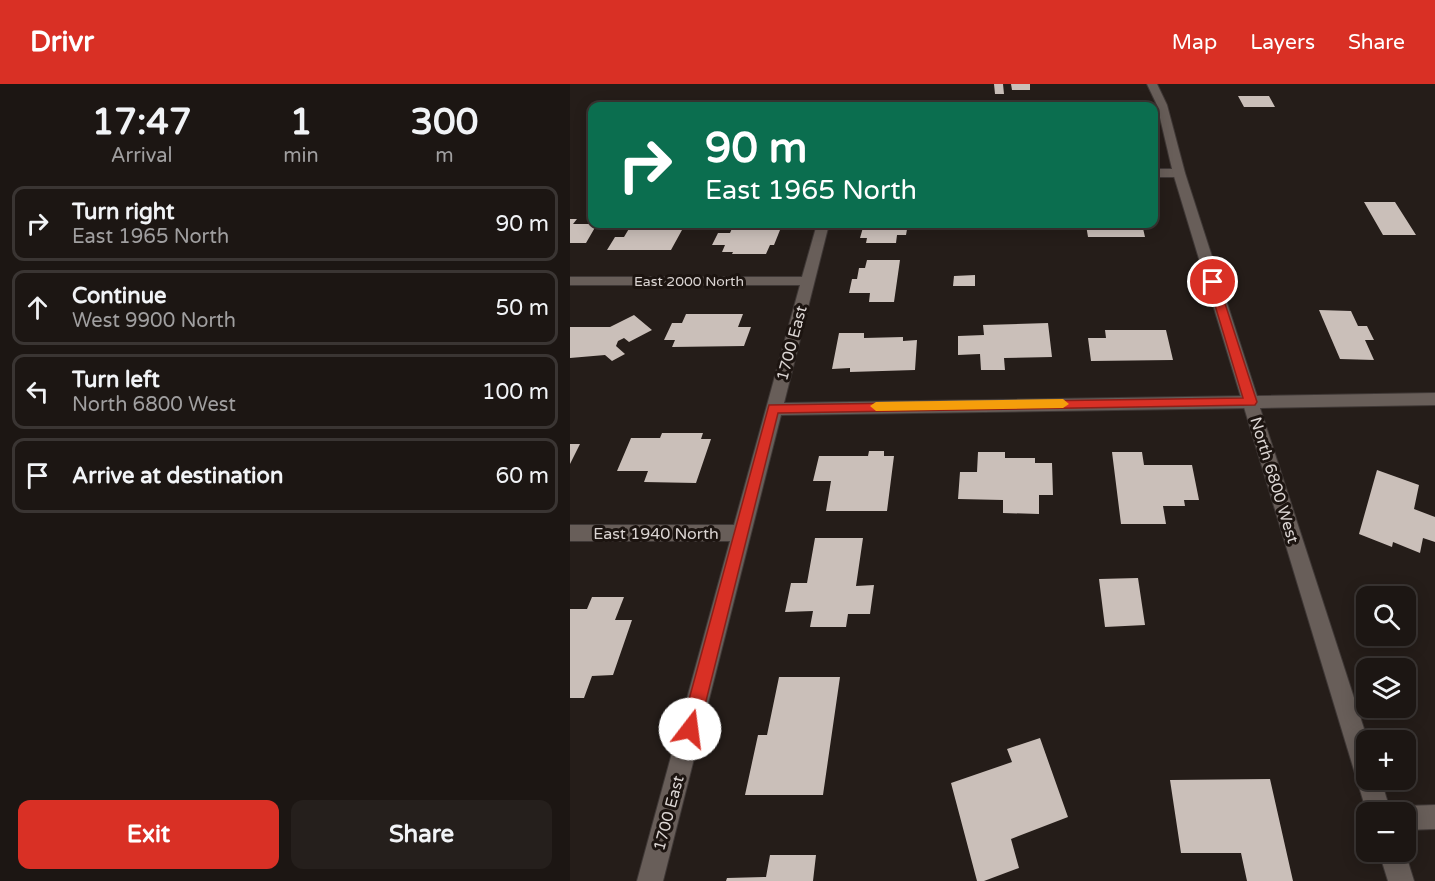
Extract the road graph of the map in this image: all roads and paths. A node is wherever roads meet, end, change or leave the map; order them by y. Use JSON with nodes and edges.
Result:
{"nodes":[{"id":1,"x":1152,"y":84,"type":"edge"},
{"id":2,"x":1158,"y":173,"type":"edge"},
{"id":3,"x":1179,"y":173,"type":"junction"},
{"id":4,"x":822,"y":228,"type":"edge"},
{"id":5,"x":570,"y":281,"type":"edge"},
{"id":6,"x":807,"y":281,"type":"junction"},
{"id":7,"x":1435,"y":399,"type":"edge"},
{"id":8,"x":1251,"y":402,"type":"junction"},
{"id":9,"x":773,"y":409,"type":"junction"},
{"id":10,"x":570,"y":533,"type":"edge"},
{"id":11,"x":741,"y":533,"type":"junction"},
{"id":12,"x":1356,"y":741,"type":"edge"},
{"id":13,"x":1435,"y":817,"type":"edge"},
{"id":14,"x":1416,"y":818,"type":"edge"},
{"id":15,"x":1395,"y":862,"type":"edge"},
{"id":16,"x":650,"y":881,"type":"edge"},
{"id":17,"x":1401,"y":881,"type":"edge"}],
"edges":[{"from":1,"to":3,"type":"street","name":"North 6800 West"},
{"from":2,"to":3,"type":"street"},
{"from":3,"to":8,"type":"street","name":"North 6800 West"},
{"from":4,"to":6,"type":"street","name":"1700 East"},
{"from":5,"to":6,"type":"street","name":"East 2000 North"},
{"from":6,"to":9,"type":"street","name":"1700 East"},
{"from":7,"to":8,"type":"street"},
{"from":8,"to":9,"type":"street"},
{"from":8,"to":12,"type":"street","name":"North 6800 West"},
{"from":9,"to":11,"type":"street","name":"1700 East"},
{"from":10,"to":11,"type":"street","name":"East 1940 North"},
{"from":11,"to":16,"type":"street","name":"1700 East"},
{"from":13,"to":14,"type":"street"},
{"from":15,"to":17,"type":"street"}]}
